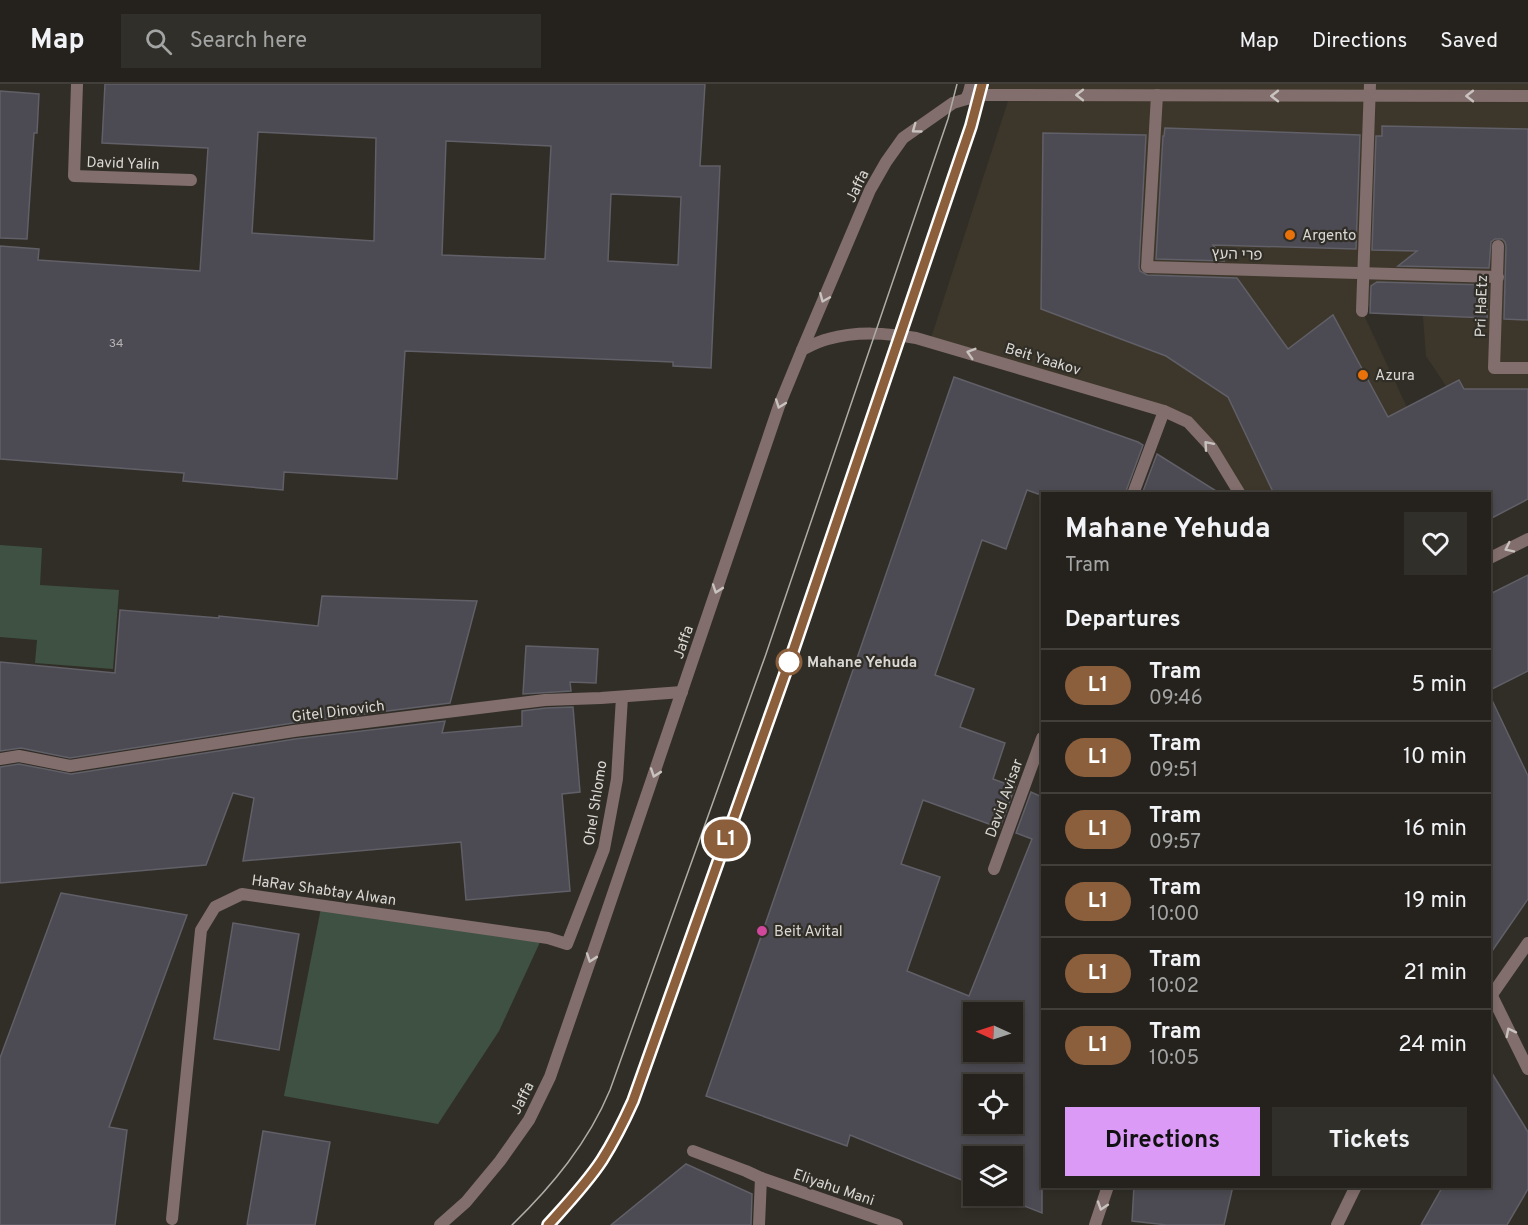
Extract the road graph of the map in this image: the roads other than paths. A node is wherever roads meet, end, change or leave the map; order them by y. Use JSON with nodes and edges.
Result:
{"nodes":[{"id":1,"x":78,"y":84,"type":"edge"},
{"id":2,"x":971,"y":84,"type":"edge"},
{"id":3,"x":1370,"y":90,"type":"edge"},
{"id":4,"x":1157,"y":95,"type":"junction"},
{"id":5,"x":1528,"y":96,"type":"edge"},
{"id":6,"x":966,"y":99,"type":"junction"},
{"id":7,"x":192,"y":180,"type":"dead end"},
{"id":8,"x":1498,"y":246,"type":"dead end"},
{"id":9,"x":1363,"y":273,"type":"junction"},
{"id":10,"x":1498,"y":277,"type":"junction"},
{"id":11,"x":1362,"y":311,"type":"dead end"},
{"id":12,"x":802,"y":350,"type":"junction"},
{"id":13,"x":1528,"y":368,"type":"edge"},
{"id":14,"x":1164,"y":411,"type":"junction"},
{"id":15,"x":1134,"y":492,"type":"edge"},
{"id":16,"x":1239,"y":492,"type":"edge"},
{"id":17,"x":1528,"y":539,"type":"edge"},
{"id":18,"x":1491,"y":558,"type":"edge"},
{"id":19,"x":682,"y":692,"type":"junction"},
{"id":20,"x":622,"y":697,"type":"junction"},
{"id":21,"x":1041,"y":741,"type":"edge"},
{"id":22,"x":0,"y":759,"type":"edge"},
{"id":23,"x":994,"y":868,"type":"dead end"},
{"id":24,"x":1528,"y":942,"type":"edge"},
{"id":25,"x":567,"y":944,"type":"joint"},
{"id":26,"x":1491,"y":993,"type":"edge"},
{"id":27,"x":1491,"y":996,"type":"edge"},
{"id":28,"x":1528,"y":1069,"type":"edge"},
{"id":29,"x":693,"y":1151,"type":"dead end"},
{"id":30,"x":761,"y":1178,"type":"junction"},
{"id":31,"x":1107,"y":1188,"type":"edge"},
{"id":32,"x":1355,"y":1188,"type":"edge"},
{"id":33,"x":172,"y":1219,"type":"dead end"},
{"id":34,"x":440,"y":1225,"type":"edge"},
{"id":35,"x":759,"y":1225,"type":"edge"},
{"id":36,"x":897,"y":1225,"type":"edge"},
{"id":37,"x":1095,"y":1225,"type":"edge"},
{"id":38,"x":1337,"y":1225,"type":"edge"}],
"edges":[{"from":1,"to":7,"type":"street","name":"David Yalin"},
{"from":2,"to":6,"type":"street"},
{"from":3,"to":4,"type":"street","one_way":true},
{"from":5,"to":3,"type":"street","one_way":true},
{"from":3,"to":9,"type":"street"},
{"from":4,"to":6,"type":"street","one_way":true},
{"from":4,"to":9,"type":"street","name":"פרי העץ"},
{"from":6,"to":12,"type":"street","name":"Jaffa","one_way":true},
{"from":8,"to":10,"type":"street","name":"Pri HaEtz"},
{"from":9,"to":10,"type":"street","name":"פרי העץ"},
{"from":9,"to":11,"type":"street"},
{"from":10,"to":13,"type":"street","name":"Pri HaEtz"},
{"from":14,"to":12,"type":"street","name":"Beit Yaakov","one_way":true},
{"from":12,"to":19,"type":"street","name":"Jaffa","one_way":true},
{"from":14,"to":15,"type":"street"},
{"from":16,"to":14,"type":"street","name":"Beit Yaakov","one_way":true},
{"from":17,"to":18,"type":"street","one_way":true},
{"from":19,"to":20,"type":"street","name":"Gitel Dinovich"},
{"from":19,"to":34,"type":"street","name":"Jaffa","one_way":true},
{"from":20,"to":22,"type":"street","name":"Gitel Dinovich"},
{"from":20,"to":25,"type":"street","name":"Ohel Shlomo"},
{"from":21,"to":23,"type":"street","name":"David Avisar"},
{"from":24,"to":26,"type":"street"},
{"from":25,"to":33,"type":"street","name":"HaRav Shabtay Alwan"},
{"from":28,"to":27,"type":"street","one_way":true},
{"from":29,"to":30,"type":"street","name":"Eliyahu Mani"},
{"from":30,"to":35,"type":"street"},
{"from":30,"to":36,"type":"street","name":"Eliyahu Mani"},
{"from":31,"to":37,"type":"street","one_way":true},
{"from":32,"to":38,"type":"street"}]}
